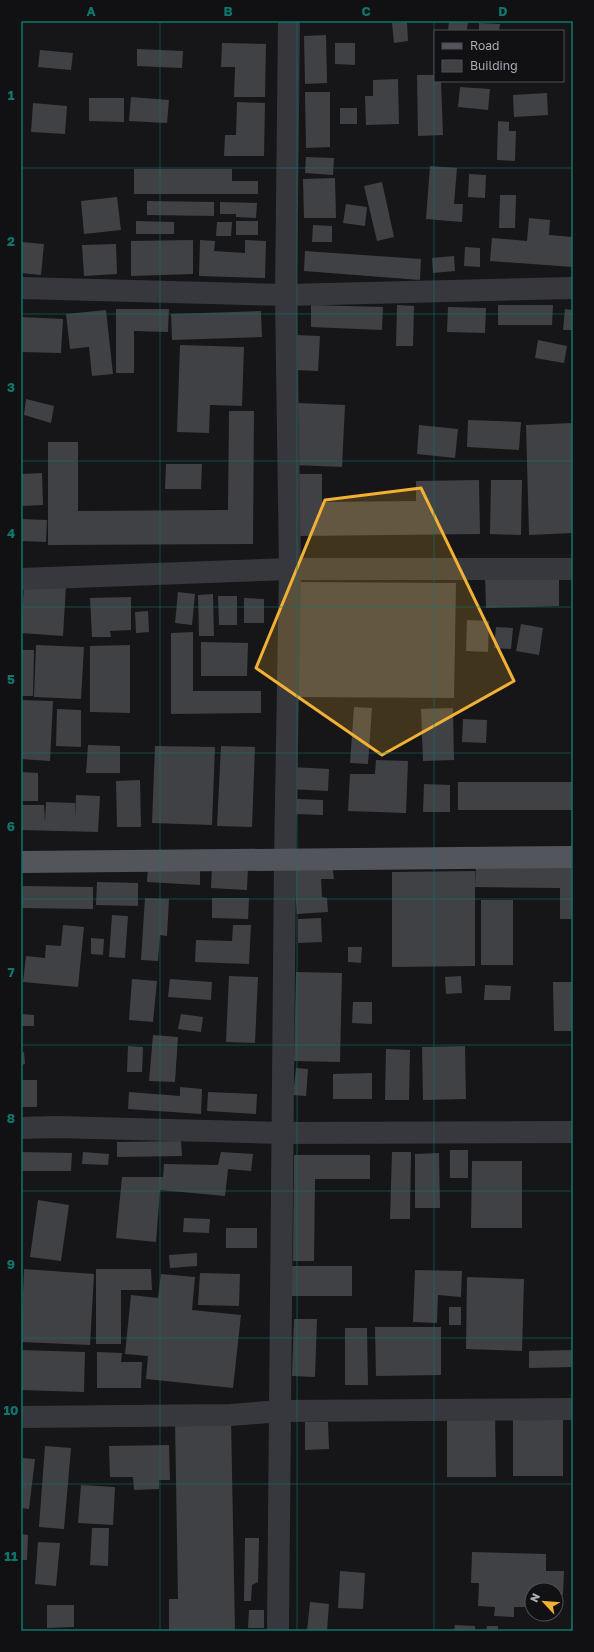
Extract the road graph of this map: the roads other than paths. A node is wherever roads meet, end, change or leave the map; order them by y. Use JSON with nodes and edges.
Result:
{"nodes":[{"id":1,"x":288,"y":21,"type":"edge"},
{"id":2,"x":21,"y":288,"type":"edge"},
{"id":3,"x":573,"y":288,"type":"edge"},
{"id":4,"x":286,"y":294,"type":"junction"},
{"id":5,"x":290,"y":569,"type":"junction"},
{"id":6,"x":573,"y":569,"type":"edge"},
{"id":7,"x":21,"y":579,"type":"edge"},
{"id":8,"x":573,"y":858,"type":"edge"},
{"id":9,"x":285,"y":860,"type":"junction"},
{"id":10,"x":21,"y":862,"type":"edge"},
{"id":11,"x":21,"y":1128,"type":"edge"},
{"id":12,"x":573,"y":1132,"type":"edge"},
{"id":13,"x":282,"y":1133,"type":"junction"},
{"id":14,"x":573,"y":1409,"type":"edge"},
{"id":15,"x":280,"y":1411,"type":"junction"},
{"id":16,"x":21,"y":1417,"type":"edge"},
{"id":17,"x":278,"y":1631,"type":"edge"}],
"edges":[{"from":1,"to":4,"type":"street"},
{"from":2,"to":4,"type":"street"},
{"from":3,"to":4,"type":"street"},
{"from":4,"to":5,"type":"street"},
{"from":5,"to":6,"type":"street"},
{"from":5,"to":7,"type":"street"},
{"from":5,"to":9,"type":"street"},
{"from":8,"to":9,"type":"main road"},
{"from":9,"to":10,"type":"main road"},
{"from":9,"to":13,"type":"street"},
{"from":11,"to":13,"type":"street"},
{"from":12,"to":13,"type":"street"},
{"from":13,"to":15,"type":"street"},
{"from":14,"to":15,"type":"street"},
{"from":15,"to":16,"type":"street"},
{"from":15,"to":17,"type":"street"}]}
